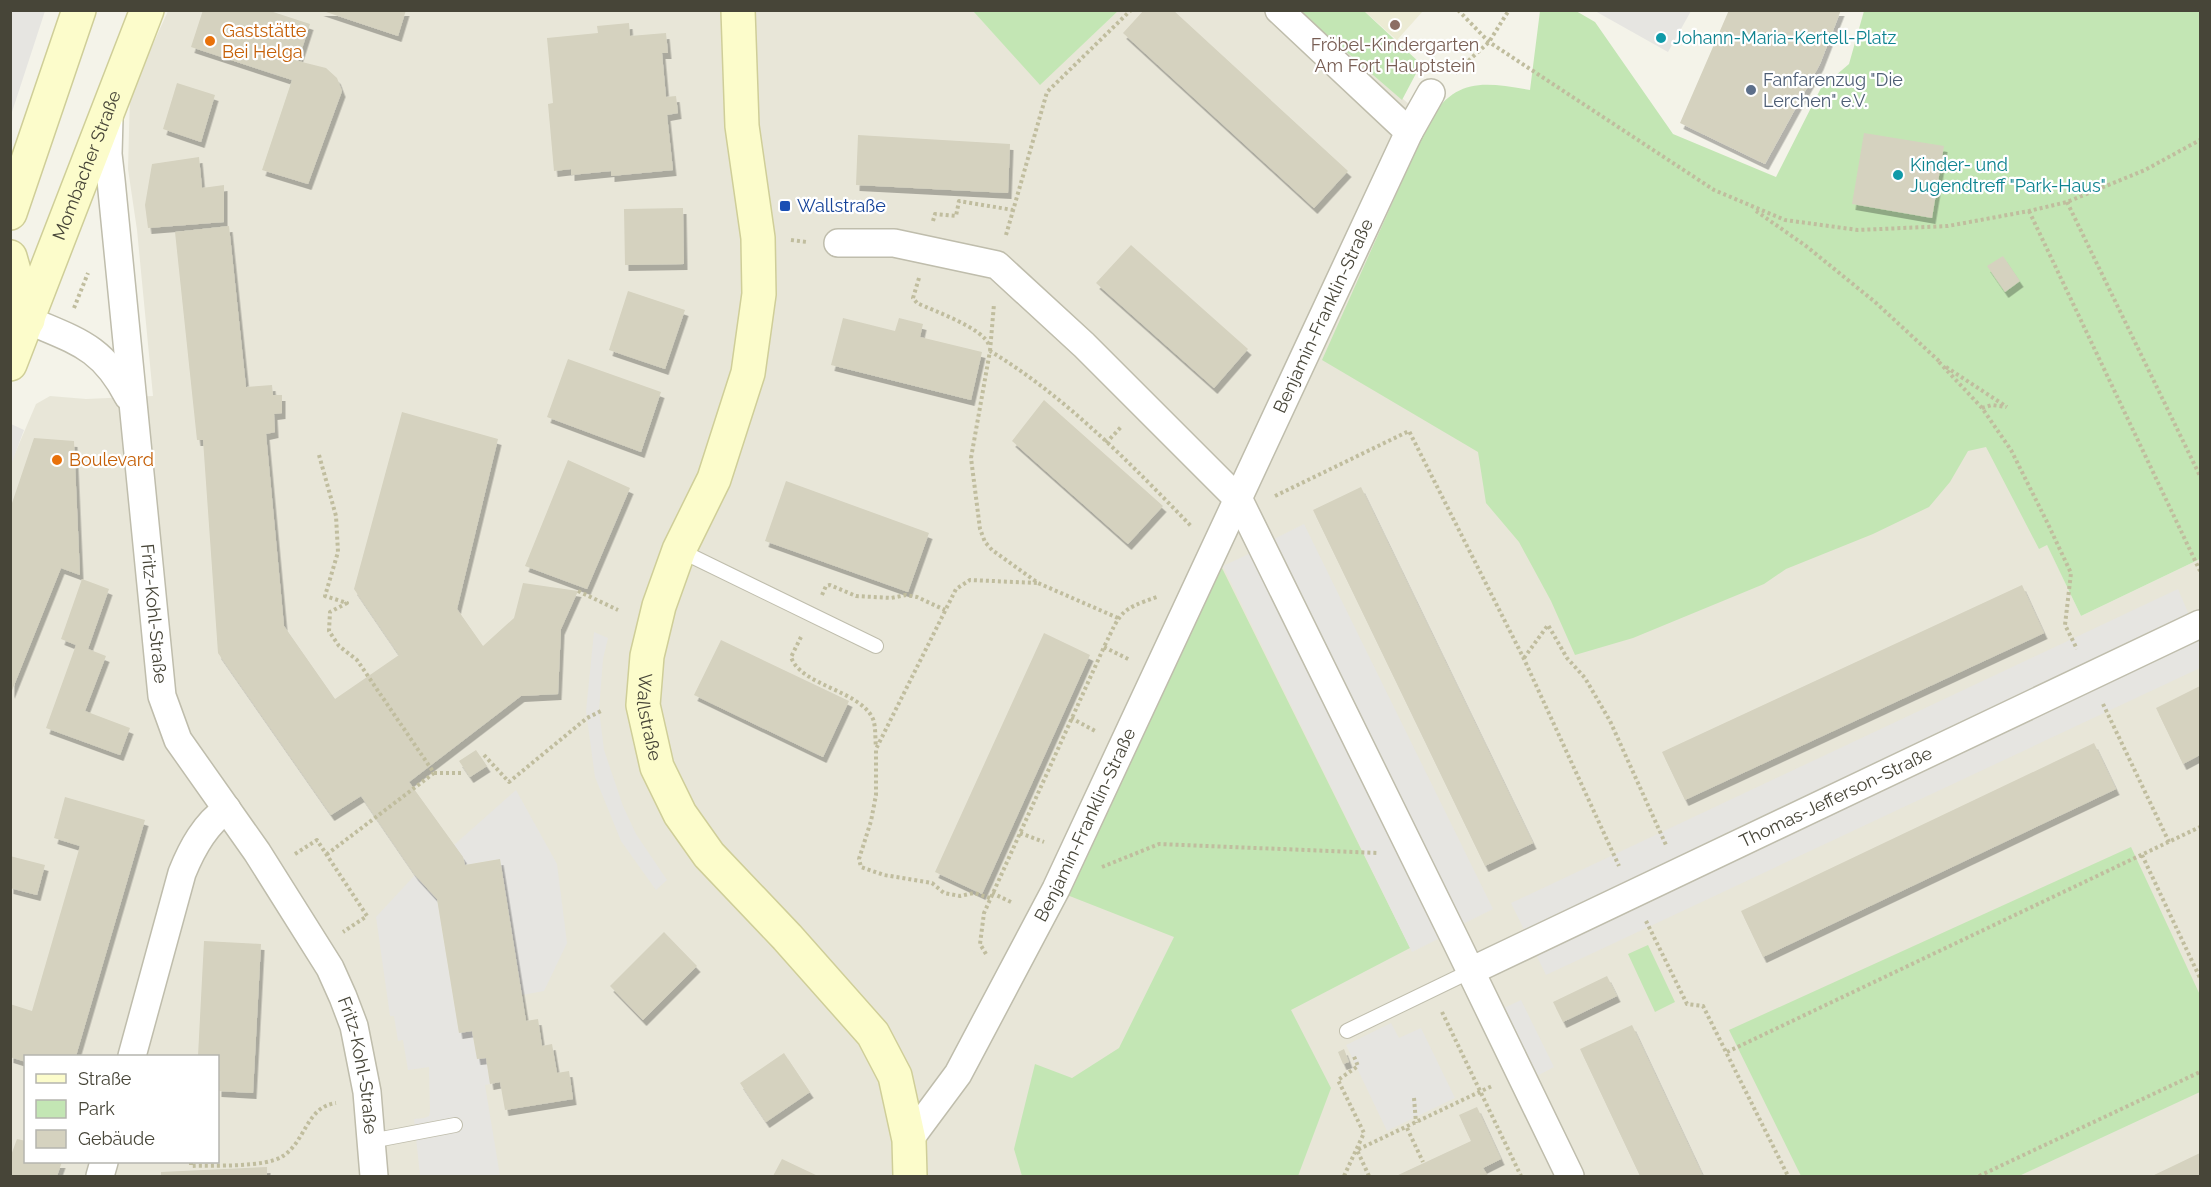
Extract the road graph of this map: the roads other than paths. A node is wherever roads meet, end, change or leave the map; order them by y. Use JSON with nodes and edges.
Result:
{"nodes":[{"id":1,"x":79,"y":10,"type":"edge"},
{"id":2,"x":147,"y":10,"type":"edge"},
{"id":3,"x":738,"y":10,"type":"edge"},
{"id":4,"x":1280,"y":10,"type":"edge"},
{"id":5,"x":1431,"y":93,"type":"road end"},
{"id":6,"x":109,"y":105,"type":"junction"},
{"id":7,"x":1408,"y":132,"type":"junction"},
{"id":8,"x":10,"y":213,"type":"edge"},
{"id":9,"x":838,"y":243,"type":"dead end"},
{"id":10,"x":10,"y":257,"type":"edge"},
{"id":11,"x":28,"y":320,"type":"junction"},
{"id":12,"x":10,"y":364,"type":"edge"},
{"id":13,"x":132,"y":402,"type":"junction"},
{"id":14,"x":1239,"y":500,"type":"junction"},
{"id":15,"x":679,"y":550,"type":"junction"},
{"id":16,"x":2200,"y":624,"type":"edge"},
{"id":17,"x":876,"y":646,"type":"dead end"},
{"id":18,"x":227,"y":809,"type":"junction"},
{"id":19,"x":1471,"y":971,"type":"junction"},
{"id":20,"x":1347,"y":1030,"type":"road end"},
{"id":21,"x":132,"y":1055,"type":"edge"},
{"id":22,"x":455,"y":1125,"type":"dead end"},
{"id":23,"x":909,"y":1140,"type":"junction"},
{"id":24,"x":371,"y":1142,"type":"junction"},
{"id":25,"x":374,"y":1176,"type":"edge"},
{"id":26,"x":910,"y":1176,"type":"edge"},
{"id":27,"x":1570,"y":1176,"type":"edge"}],
"edges":[{"from":1,"to":8,"type":"street"},
{"from":2,"to":6,"type":"street","name":"Mombacher Straße"},
{"from":3,"to":15,"type":"street","name":"Wallstraße"},
{"from":4,"to":7,"type":"street"},
{"from":5,"to":7,"type":"street","name":"Benjamin-Franklin-Straße"},
{"from":6,"to":11,"type":"street","name":"Mombacher Straße"},
{"from":6,"to":13,"type":"street","name":"Fritz-Kohl-Straße"},
{"from":7,"to":14,"type":"street","name":"Benjamin-Franklin-Straße"},
{"from":9,"to":14,"type":"street"},
{"from":10,"to":11,"type":"street"},
{"from":11,"to":12,"type":"street","name":"Mombacher Straße"},
{"from":11,"to":13,"type":"street","name":"Fritz-Kohl-Straße"},
{"from":13,"to":18,"type":"street","name":"Fritz-Kohl-Straße"},
{"from":14,"to":19,"type":"street"},
{"from":14,"to":23,"type":"street","name":"Benjamin-Franklin-Straße"},
{"from":15,"to":17,"type":"lane"},
{"from":15,"to":23,"type":"street","name":"Wallstraße"},
{"from":16,"to":19,"type":"street","name":"Thomas-Jefferson-Straße"},
{"from":18,"to":21,"type":"street"},
{"from":18,"to":24,"type":"street","name":"Fritz-Kohl-Straße"},
{"from":19,"to":20,"type":"lane"},
{"from":19,"to":27,"type":"street"},
{"from":22,"to":24,"type":"lane"},
{"from":23,"to":26,"type":"street","name":"Wallstraße"},
{"from":24,"to":25,"type":"street","name":"Fritz-Kohl-Straße"}]}
